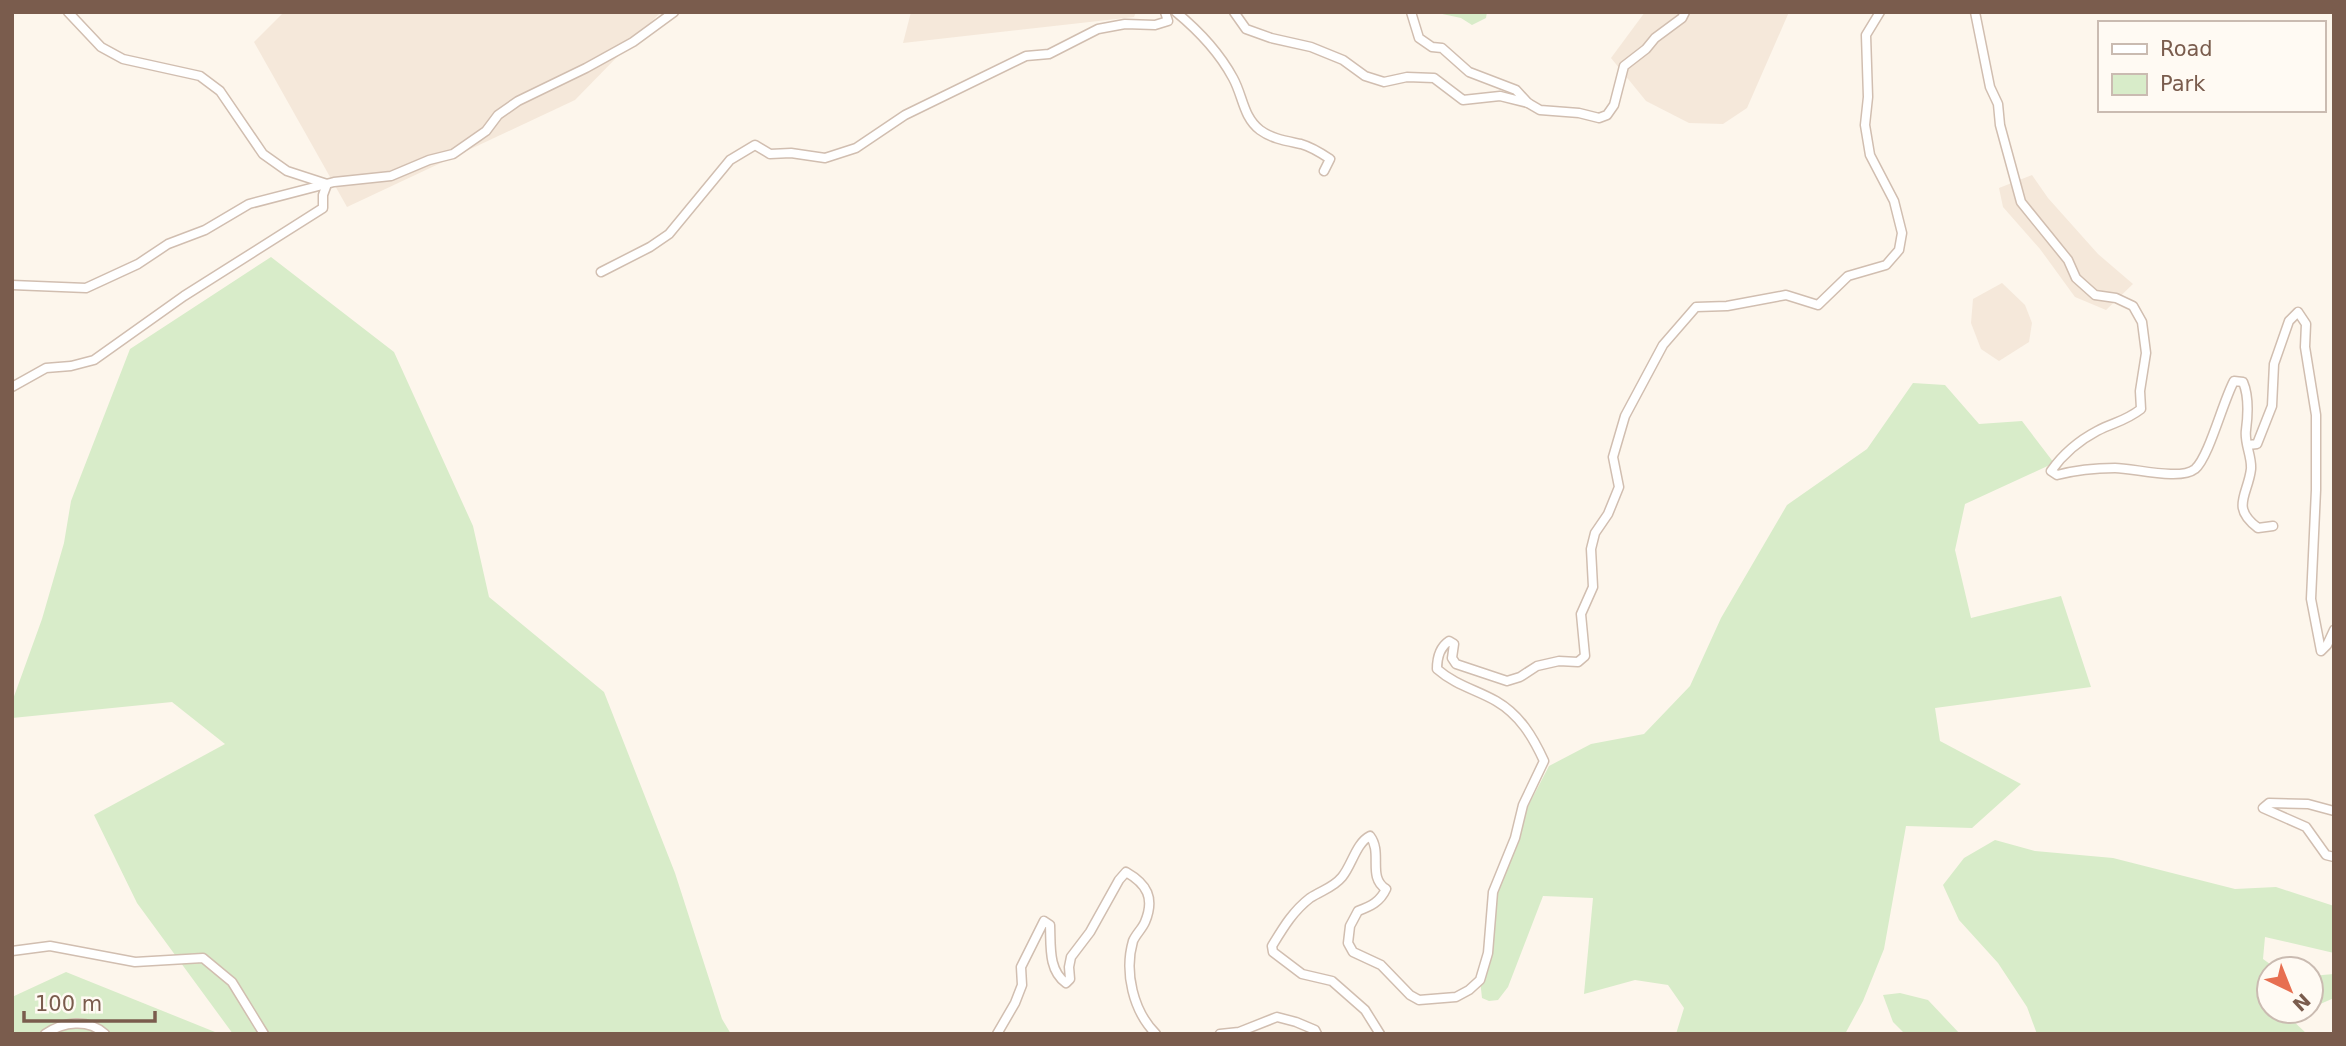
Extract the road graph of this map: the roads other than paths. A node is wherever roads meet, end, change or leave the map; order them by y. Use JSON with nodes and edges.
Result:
{"nodes":[{"id":1,"x":68,"y":12,"type":"edge"},
{"id":2,"x":674,"y":12,"type":"edge"},
{"id":3,"x":1165,"y":12,"type":"edge"},
{"id":4,"x":1176,"y":12,"type":"edge"},
{"id":5,"x":1234,"y":12,"type":"edge"},
{"id":6,"x":1412,"y":12,"type":"edge"},
{"id":7,"x":1685,"y":12,"type":"edge"},
{"id":8,"x":1975,"y":12,"type":"edge"},
{"id":9,"x":1878,"y":14,"type":"edge"},
{"id":10,"x":1528,"y":103,"type":"junction"},
{"id":11,"x":1324,"y":172,"type":"dead end"},
{"id":12,"x":327,"y":184,"type":"junction"},
{"id":13,"x":601,"y":272,"type":"dead end"},
{"id":14,"x":12,"y":285,"type":"edge"},
{"id":15,"x":12,"y":387,"type":"edge"},
{"id":16,"x":2248,"y":445,"type":"junction"},
{"id":17,"x":2273,"y":526,"type":"dead end"},
{"id":18,"x":2334,"y":630,"type":"edge"},
{"id":19,"x":2334,"y":811,"type":"edge"},
{"id":20,"x":2334,"y":857,"type":"edge"},
{"id":21,"x":12,"y":951,"type":"edge"},
{"id":22,"x":45,"y":1034,"type":"edge"},
{"id":23,"x":105,"y":1034,"type":"edge"},
{"id":24,"x":264,"y":1034,"type":"edge"},
{"id":25,"x":997,"y":1034,"type":"edge"},
{"id":26,"x":1156,"y":1034,"type":"edge"},
{"id":27,"x":1220,"y":1034,"type":"edge"},
{"id":28,"x":1317,"y":1034,"type":"edge"},
{"id":29,"x":1380,"y":1034,"type":"edge"}],
"edges":[{"from":1,"to":12,"type":"street"},
{"from":2,"to":12,"type":"street"},
{"from":3,"to":13,"type":"street"},
{"from":4,"to":11,"type":"street"},
{"from":5,"to":10,"type":"street"},
{"from":6,"to":10,"type":"street"},
{"from":7,"to":10,"type":"street"},
{"from":8,"to":16,"type":"street"},
{"from":9,"to":29,"type":"street"},
{"from":12,"to":14,"type":"street"},
{"from":12,"to":15,"type":"street"},
{"from":16,"to":17,"type":"street"},
{"from":16,"to":18,"type":"street"},
{"from":19,"to":20,"type":"street"},
{"from":21,"to":24,"type":"street"},
{"from":22,"to":23,"type":"street"},
{"from":25,"to":26,"type":"street"},
{"from":27,"to":28,"type":"street"}]}
